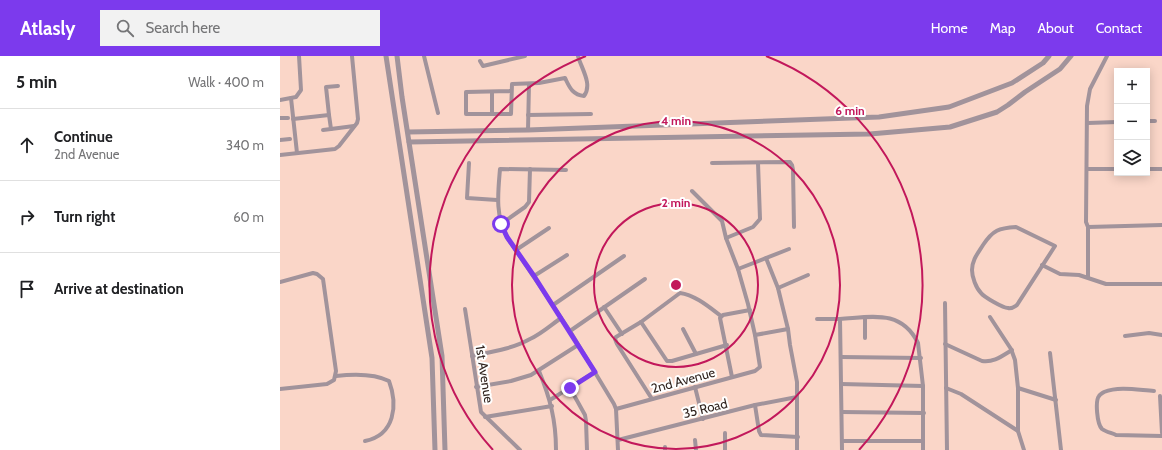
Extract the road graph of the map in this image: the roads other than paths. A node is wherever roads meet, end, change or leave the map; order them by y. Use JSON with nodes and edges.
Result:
{"nodes":[{"id":1,"x":299,"y":56,"type":"edge"},
{"id":2,"x":352,"y":56,"type":"edge"},
{"id":3,"x":386,"y":56,"type":"edge"},
{"id":4,"x":397,"y":56,"type":"edge"},
{"id":5,"x":424,"y":56,"type":"edge"},
{"id":6,"x":525,"y":56,"type":"edge"},
{"id":7,"x":578,"y":56,"type":"edge"},
{"id":8,"x":1049,"y":56,"type":"edge"},
{"id":9,"x":1071,"y":56,"type":"edge"},
{"id":10,"x":1107,"y":56,"type":"edge"},
{"id":11,"x":480,"y":61,"type":"dead end"},
{"id":12,"x":529,"y":84,"type":"junction"},
{"id":13,"x":338,"y":86,"type":"dead end"},
{"id":14,"x":511,"y":91,"type":"junction"},
{"id":15,"x":492,"y":92,"type":"junction"},
{"id":16,"x":291,"y":98,"type":"junction"},
{"id":17,"x":280,"y":100,"type":"edge"},
{"id":18,"x":438,"y":113,"type":"dead end"},
{"id":19,"x":492,"y":114,"type":"junction"},
{"id":20,"x":591,"y":114,"type":"dead end"},
{"id":21,"x":329,"y":115,"type":"junction"},
{"id":22,"x":528,"y":115,"type":"junction"},
{"id":23,"x":280,"y":118,"type":"edge"},
{"id":24,"x":288,"y":118,"type":"dead end"},
{"id":25,"x":293,"y":119,"type":"junction"},
{"id":26,"x":1150,"y":121,"type":"edge"},
{"id":27,"x":1155,"y":121,"type":"dead end"},
{"id":28,"x":1114,"y":122,"type":"edge"},
{"id":29,"x":1088,"y":123,"type":"junction"},
{"id":30,"x":354,"y":126,"type":"junction"},
{"id":31,"x":331,"y":129,"type":"junction"},
{"id":32,"x":323,"y":130,"type":"dead end"},
{"id":33,"x":528,"y":130,"type":"junction"},
{"id":34,"x":408,"y":132,"type":"junction"},
{"id":35,"x":290,"y":139,"type":"dead end"},
{"id":36,"x":280,"y":140,"type":"edge"},
{"id":37,"x":409,"y":142,"type":"junction"},
{"id":38,"x":297,"y":153,"type":"junction"},
{"id":39,"x":280,"y":155,"type":"edge"},
{"id":40,"x":469,"y":163,"type":"dead end"},
{"id":41,"x":712,"y":163,"type":"dead end"},
{"id":42,"x":758,"y":163,"type":"junction"},
{"id":43,"x":530,"y":169,"type":"junction"},
{"id":44,"x":1087,"y":169,"type":"junction"},
{"id":45,"x":1114,"y":169,"type":"edge"},
{"id":46,"x":1150,"y":169,"type":"edge"},
{"id":47,"x":1162,"y":169,"type":"edge"},
{"id":48,"x":566,"y":170,"type":"dead end"},
{"id":49,"x":692,"y":191,"type":"dead end"},
{"id":50,"x":497,"y":200,"type":"junction"},
{"id":51,"x":501,"y":224,"type":"junction"},
{"id":52,"x":1162,"y":225,"type":"edge"},
{"id":53,"x":794,"y":227,"type":"dead end"},
{"id":54,"x":1088,"y":227,"type":"junction"},
{"id":55,"x":549,"y":228,"type":"dead end"},
{"id":56,"x":726,"y":238,"type":"junction"},
{"id":57,"x":516,"y":250,"type":"junction"},
{"id":58,"x":789,"y":250,"type":"dead end"},
{"id":59,"x":567,"y":255,"type":"dead end"},
{"id":60,"x":624,"y":256,"type":"dead end"},
{"id":61,"x":766,"y":258,"type":"junction"},
{"id":62,"x":1042,"y":265,"type":"junction"},
{"id":63,"x":738,"y":269,"type":"junction"},
{"id":64,"x":808,"y":274,"type":"dead end"},
{"id":65,"x":534,"y":276,"type":"junction"},
{"id":66,"x":1088,"y":278,"type":"junction"},
{"id":67,"x":645,"y":279,"type":"dead end"},
{"id":68,"x":280,"y":282,"type":"edge"},
{"id":69,"x":1162,"y":284,"type":"edge"},
{"id":70,"x":778,"y":288,"type":"junction"},
{"id":71,"x":945,"y":303,"type":"dead end"},
{"id":72,"x":552,"y":305,"type":"junction"},
{"id":73,"x":604,"y":307,"type":"junction"},
{"id":74,"x":465,"y":309,"type":"dead end"},
{"id":75,"x":750,"y":310,"type":"junction"},
{"id":76,"x":721,"y":316,"type":"junction"},
{"id":77,"x":990,"y":317,"type":"dead end"},
{"id":78,"x":561,"y":318,"type":"junction"},
{"id":79,"x":865,"y":318,"type":"junction"},
{"id":80,"x":817,"y":319,"type":"dead end"},
{"id":81,"x":840,"y":319,"type":"junction"},
{"id":82,"x":640,"y":322,"type":"junction"},
{"id":83,"x":683,"y":329,"type":"dead end"},
{"id":84,"x":788,"y":329,"type":"junction"},
{"id":85,"x":570,"y":331,"type":"junction"},
{"id":86,"x":622,"y":334,"type":"junction"},
{"id":87,"x":1162,"y":334,"type":"edge"},
{"id":88,"x":755,"y":335,"type":"junction"},
{"id":89,"x":1125,"y":336,"type":"dead end"},
{"id":90,"x":865,"y":338,"type":"dead end"},
{"id":91,"x":945,"y":344,"type":"junction"},
{"id":92,"x":578,"y":345,"type":"junction"},
{"id":93,"x":727,"y":345,"type":"junction"},
{"id":94,"x":1012,"y":350,"type":"junction"},
{"id":95,"x":1050,"y":353,"type":"dead end"},
{"id":96,"x":696,"y":354,"type":"junction"},
{"id":97,"x":472,"y":356,"type":"junction"},
{"id":98,"x":841,"y":357,"type":"junction"},
{"id":99,"x":921,"y":358,"type":"junction"},
{"id":100,"x":539,"y":371,"type":"junction"},
{"id":101,"x":595,"y":372,"type":"junction"},
{"id":102,"x":336,"y":376,"type":"junction"},
{"id":103,"x":732,"y":377,"type":"junction"},
{"id":104,"x":841,"y":384,"type":"junction"},
{"id":105,"x":924,"y":386,"type":"junction"},
{"id":106,"x":476,"y":387,"type":"junction"},
{"id":107,"x":570,"y":388,"type":"junction"},
{"id":108,"x":695,"y":388,"type":"junction"},
{"id":109,"x":946,"y":388,"type":"junction"},
{"id":110,"x":1018,"y":388,"type":"junction"},
{"id":111,"x":280,"y":389,"type":"edge"},
{"id":112,"x":1154,"y":391,"type":"dead end"},
{"id":113,"x":1160,"y":396,"type":"dead end"},
{"id":114,"x":797,"y":397,"type":"junction"},
{"id":115,"x":652,"y":399,"type":"junction"},
{"id":116,"x":550,"y":400,"type":"junction"},
{"id":117,"x":1056,"y":400,"type":"junction"},
{"id":118,"x":755,"y":405,"type":"junction"},
{"id":119,"x":552,"y":406,"type":"junction"},
{"id":120,"x":616,"y":409,"type":"junction"},
{"id":121,"x":842,"y":412,"type":"junction"},
{"id":122,"x":924,"y":413,"type":"junction"},
{"id":123,"x":485,"y":417,"type":"junction"},
{"id":124,"x":703,"y":418,"type":"junction"},
{"id":125,"x":1018,"y":431,"type":"junction"},
{"id":126,"x":725,"y":433,"type":"dead end"},
{"id":127,"x":1162,"y":433,"type":"edge"},
{"id":128,"x":1162,"y":436,"type":"edge"},
{"id":129,"x":798,"y":437,"type":"junction"},
{"id":130,"x":618,"y":440,"type":"junction"},
{"id":131,"x":695,"y":440,"type":"dead end"},
{"id":132,"x":365,"y":441,"type":"dead end"},
{"id":133,"x":842,"y":441,"type":"junction"},
{"id":134,"x":923,"y":441,"type":"junction"},
{"id":135,"x":435,"y":450,"type":"edge"},
{"id":136,"x":444,"y":450,"type":"edge"},
{"id":137,"x":520,"y":450,"type":"edge"},
{"id":138,"x":556,"y":450,"type":"edge"},
{"id":139,"x":587,"y":450,"type":"edge"},
{"id":140,"x":618,"y":450,"type":"edge"},
{"id":141,"x":696,"y":450,"type":"edge"},
{"id":142,"x":725,"y":450,"type":"edge"},
{"id":143,"x":797,"y":450,"type":"edge"},
{"id":144,"x":842,"y":450,"type":"edge"},
{"id":145,"x":923,"y":450,"type":"edge"},
{"id":146,"x":947,"y":450,"type":"edge"},
{"id":147,"x":1024,"y":450,"type":"edge"},
{"id":148,"x":1060,"y":450,"type":"edge"}],
"edges":[{"from":1,"to":16,"type":"street"},
{"from":2,"to":30,"type":"street"},
{"from":3,"to":135,"type":"street"},
{"from":4,"to":34,"type":"street"},
{"from":5,"to":18,"type":"street"},
{"from":6,"to":11,"type":"street"},
{"from":7,"to":12,"type":"street"},
{"from":8,"to":33,"type":"street"},
{"from":9,"to":37,"type":"street"},
{"from":10,"to":29,"type":"street"},
{"from":12,"to":14,"type":"street"},
{"from":12,"to":22,"type":"street"},
{"from":13,"to":21,"type":"street"},
{"from":14,"to":15,"type":"street"},
{"from":14,"to":19,"type":"street"},
{"from":15,"to":19,"type":"street"},
{"from":15,"to":19,"type":"street"},
{"from":16,"to":17,"type":"street"},
{"from":16,"to":25,"type":"street"},
{"from":20,"to":22,"type":"street"},
{"from":21,"to":25,"type":"street"},
{"from":21,"to":31,"type":"street"},
{"from":22,"to":33,"type":"street"},
{"from":23,"to":24,"type":"street"},
{"from":25,"to":38,"type":"street"},
{"from":26,"to":27,"type":"street"},
{"from":28,"to":29,"type":"street"},
{"from":29,"to":44,"type":"street"},
{"from":30,"to":31,"type":"street"},
{"from":30,"to":38,"type":"street"},
{"from":31,"to":32,"type":"street"},
{"from":33,"to":34,"type":"street"},
{"from":34,"to":37,"type":"street"},
{"from":35,"to":36,"type":"street"},
{"from":37,"to":136,"type":"street"},
{"from":38,"to":39,"type":"street"},
{"from":40,"to":50,"type":"street"},
{"from":41,"to":42,"type":"street"},
{"from":42,"to":53,"type":"street"},
{"from":42,"to":56,"type":"street"},
{"from":43,"to":48,"type":"street"},
{"from":43,"to":50,"type":"street"},
{"from":43,"to":51,"type":"street"},
{"from":44,"to":45,"type":"street"},
{"from":44,"to":54,"type":"street"},
{"from":46,"to":47,"type":"street"},
{"from":49,"to":56,"type":"street"},
{"from":50,"to":51,"type":"street"},
{"from":51,"to":57,"type":"street"},
{"from":52,"to":54,"type":"street"},
{"from":54,"to":66,"type":"street"},
{"from":55,"to":57,"type":"street"},
{"from":56,"to":63,"type":"street"},
{"from":57,"to":65,"type":"street"},
{"from":58,"to":61,"type":"street"},
{"from":59,"to":65,"type":"street"},
{"from":60,"to":72,"type":"street"},
{"from":61,"to":63,"type":"street"},
{"from":61,"to":70,"type":"street"},
{"from":62,"to":62,"type":"street"},
{"from":62,"to":66,"type":"street"},
{"from":63,"to":75,"type":"street"},
{"from":64,"to":70,"type":"street"},
{"from":65,"to":72,"type":"street"},
{"from":66,"to":69,"type":"street"},
{"from":67,"to":73,"type":"street"},
{"from":68,"to":102,"type":"street"},
{"from":70,"to":84,"type":"street"},
{"from":71,"to":91,"type":"street"},
{"from":72,"to":78,"type":"street"},
{"from":73,"to":85,"type":"street"},
{"from":73,"to":86,"type":"street"},
{"from":74,"to":97,"type":"street","name":"1st Avenue"},
{"from":75,"to":76,"type":"street"},
{"from":75,"to":88,"type":"street"},
{"from":76,"to":82,"type":"street"},
{"from":76,"to":93,"type":"street"},
{"from":77,"to":94,"type":"street"},
{"from":78,"to":85,"type":"street"},
{"from":78,"to":97,"type":"street"},
{"from":79,"to":81,"type":"street"},
{"from":79,"to":90,"type":"street"},
{"from":79,"to":99,"type":"street"},
{"from":80,"to":81,"type":"street"},
{"from":81,"to":98,"type":"street"},
{"from":82,"to":86,"type":"street"},
{"from":82,"to":96,"type":"street"},
{"from":83,"to":96,"type":"street"},
{"from":84,"to":88,"type":"street"},
{"from":84,"to":114,"type":"street"},
{"from":85,"to":92,"type":"street"},
{"from":86,"to":115,"type":"street"},
{"from":87,"to":89,"type":"street"},
{"from":88,"to":103,"type":"street","name":"2nd Avenue"},
{"from":91,"to":94,"type":"street"},
{"from":91,"to":109,"type":"street"},
{"from":92,"to":100,"type":"street"},
{"from":92,"to":101,"type":"street"},
{"from":93,"to":96,"type":"street"},
{"from":93,"to":103,"type":"street"},
{"from":94,"to":110,"type":"street"},
{"from":95,"to":117,"type":"street"},
{"from":97,"to":106,"type":"street","name":"1st Avenue"},
{"from":98,"to":99,"type":"street"},
{"from":98,"to":104,"type":"street"},
{"from":99,"to":105,"type":"street"},
{"from":100,"to":106,"type":"street"},
{"from":100,"to":116,"type":"street"},
{"from":101,"to":107,"type":"street"},
{"from":101,"to":120,"type":"street"},
{"from":102,"to":111,"type":"street"},
{"from":102,"to":132,"type":"street"},
{"from":103,"to":108,"type":"street","name":"2nd Avenue"},
{"from":104,"to":105,"type":"street"},
{"from":104,"to":121,"type":"street"},
{"from":105,"to":122,"type":"street"},
{"from":106,"to":123,"type":"street","name":"1st Avenue"},
{"from":107,"to":116,"type":"street"},
{"from":107,"to":139,"type":"street"},
{"from":108,"to":115,"type":"street","name":"2nd Avenue"},
{"from":108,"to":124,"type":"street"},
{"from":109,"to":125,"type":"street"},
{"from":109,"to":146,"type":"street"},
{"from":110,"to":117,"type":"street"},
{"from":110,"to":125,"type":"street"},
{"from":112,"to":128,"type":"street"},
{"from":113,"to":127,"type":"street"},
{"from":114,"to":118,"type":"street","name":"35 Road"},
{"from":114,"to":129,"type":"street"},
{"from":115,"to":120,"type":"street","name":"2nd Avenue"},
{"from":116,"to":119,"type":"street"},
{"from":117,"to":148,"type":"street"},
{"from":118,"to":124,"type":"street","name":"35 Road"},
{"from":118,"to":129,"type":"street"},
{"from":119,"to":123,"type":"street"},
{"from":119,"to":138,"type":"street"},
{"from":120,"to":130,"type":"street"},
{"from":121,"to":122,"type":"street"},
{"from":121,"to":133,"type":"street"},
{"from":122,"to":134,"type":"street"},
{"from":123,"to":137,"type":"street","name":"1st Avenue"},
{"from":124,"to":130,"type":"street","name":"35 Road"},
{"from":125,"to":147,"type":"street"},
{"from":126,"to":142,"type":"street"},
{"from":129,"to":143,"type":"street"},
{"from":130,"to":140,"type":"street"},
{"from":131,"to":141,"type":"street"},
{"from":133,"to":134,"type":"street"},
{"from":133,"to":144,"type":"street"},
{"from":134,"to":145,"type":"street"}]}
